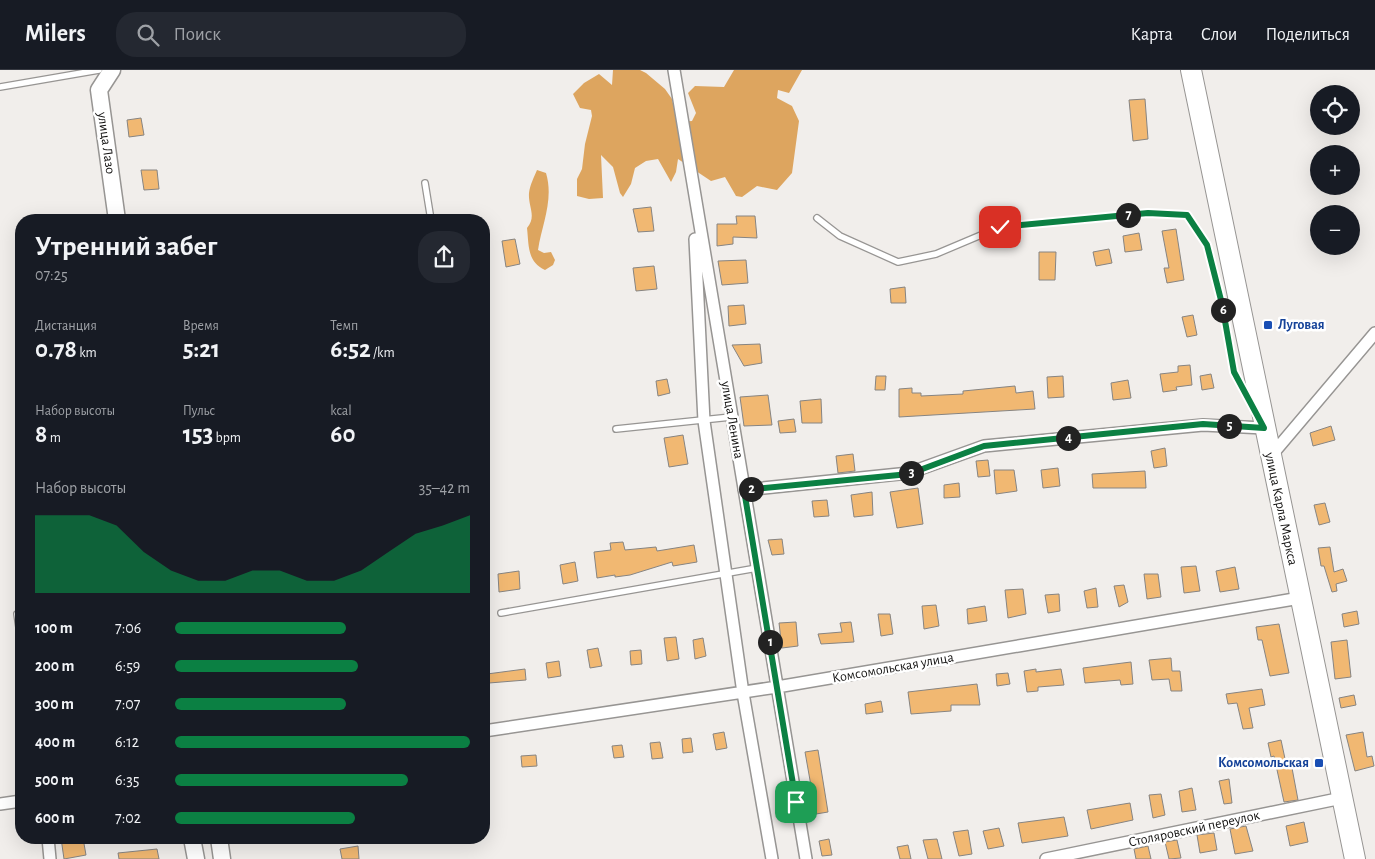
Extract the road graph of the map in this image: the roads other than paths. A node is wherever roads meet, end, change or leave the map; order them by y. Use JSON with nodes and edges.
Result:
{"nodes":[{"id":1,"x":99,"y":70,"type":"edge"},
{"id":2,"x":112,"y":70,"type":"edge"},
{"id":3,"x":674,"y":70,"type":"edge"},
{"id":4,"x":1191,"y":70,"type":"edge"},
{"id":5,"x":0,"y":87,"type":"edge"},
{"id":6,"x":425,"y":182,"type":"dead end"},
{"id":7,"x":692,"y":182,"type":"junction"},
{"id":8,"x":116,"y":214,"type":"edge"},
{"id":9,"x":430,"y":214,"type":"edge"},
{"id":10,"x":816,"y":218,"type":"dead end"},
{"id":11,"x":1375,"y":333,"type":"edge"},
{"id":12,"x":731,"y":417,"type":"junction"},
{"id":13,"x":704,"y":421,"type":"junction"},
{"id":14,"x":1264,"y":428,"type":"junction"},
{"id":15,"x":616,"y":429,"type":"dead end"},
{"id":16,"x":1270,"y":457,"type":"junction"},
{"id":17,"x":744,"y":490,"type":"junction"},
{"id":18,"x":757,"y":568,"type":"junction"},
{"id":19,"x":726,"y":573,"type":"junction"},
{"id":20,"x":1300,"y":598,"type":"junction"},
{"id":21,"x":501,"y":613,"type":"dead end"},
{"id":22,"x":777,"y":688,"type":"junction"},
{"id":23,"x":743,"y":693,"type":"junction"},
{"id":24,"x":490,"y":730,"type":"edge"},
{"id":25,"x":1342,"y":798,"type":"junction"},
{"id":26,"x":15,"y":802,"type":"edge"},
{"id":27,"x":0,"y":804,"type":"edge"},
{"id":28,"x":49,"y":844,"type":"edge"},
{"id":29,"x":193,"y":844,"type":"edge"},
{"id":30,"x":220,"y":844,"type":"edge"},
{"id":31,"x":50,"y":859,"type":"edge"},
{"id":32,"x":196,"y":859,"type":"edge"},
{"id":33,"x":222,"y":859,"type":"edge"},
{"id":34,"x":772,"y":859,"type":"edge"},
{"id":35,"x":806,"y":859,"type":"edge"},
{"id":36,"x":1046,"y":859,"type":"edge"},
{"id":37,"x":1354,"y":859,"type":"edge"}],
"edges":[{"from":1,"to":5,"type":"lane"},
{"from":2,"to":8,"type":"street","name":"улица Лазо"},
{"from":3,"to":7,"type":"street","name":"улица Ленина"},
{"from":4,"to":14,"type":"highway","name":"улица Карла Маркса"},
{"from":6,"to":9,"type":"lane"},
{"from":7,"to":12,"type":"street","name":"улица Ленина"},
{"from":7,"to":13,"type":"street"},
{"from":10,"to":14,"type":"lane"},
{"from":11,"to":16,"type":"street"},
{"from":12,"to":13,"type":"lane"},
{"from":12,"to":17,"type":"street","name":"улица Ленина"},
{"from":13,"to":15,"type":"lane"},
{"from":13,"to":19,"type":"street"},
{"from":14,"to":16,"type":"highway","name":"улица Карла Маркса"},
{"from":14,"to":17,"type":"street"},
{"from":16,"to":20,"type":"highway","name":"улица Карла Маркса"},
{"from":17,"to":18,"type":"street","name":"улица Ленина"},
{"from":18,"to":19,"type":"lane"},
{"from":18,"to":22,"type":"street","name":"улица Ленина"},
{"from":19,"to":21,"type":"lane"},
{"from":19,"to":23,"type":"street"},
{"from":20,"to":22,"type":"street","name":"Комсомольская улица"},
{"from":20,"to":25,"type":"highway","name":"улица Карла Маркса"},
{"from":22,"to":23,"type":"street","name":"Комсомольская улица"},
{"from":22,"to":35,"type":"street","name":"улица Ленина"},
{"from":23,"to":24,"type":"street","name":"Комсомольская улица"},
{"from":23,"to":34,"type":"street"},
{"from":25,"to":36,"type":"street","name":"Столяровский переулок"},
{"from":25,"to":37,"type":"highway","name":"улица Карла Маркса"},
{"from":26,"to":27,"type":"street"},
{"from":28,"to":31,"type":"street"},
{"from":29,"to":32,"type":"street"},
{"from":30,"to":33,"type":"street"}]}
